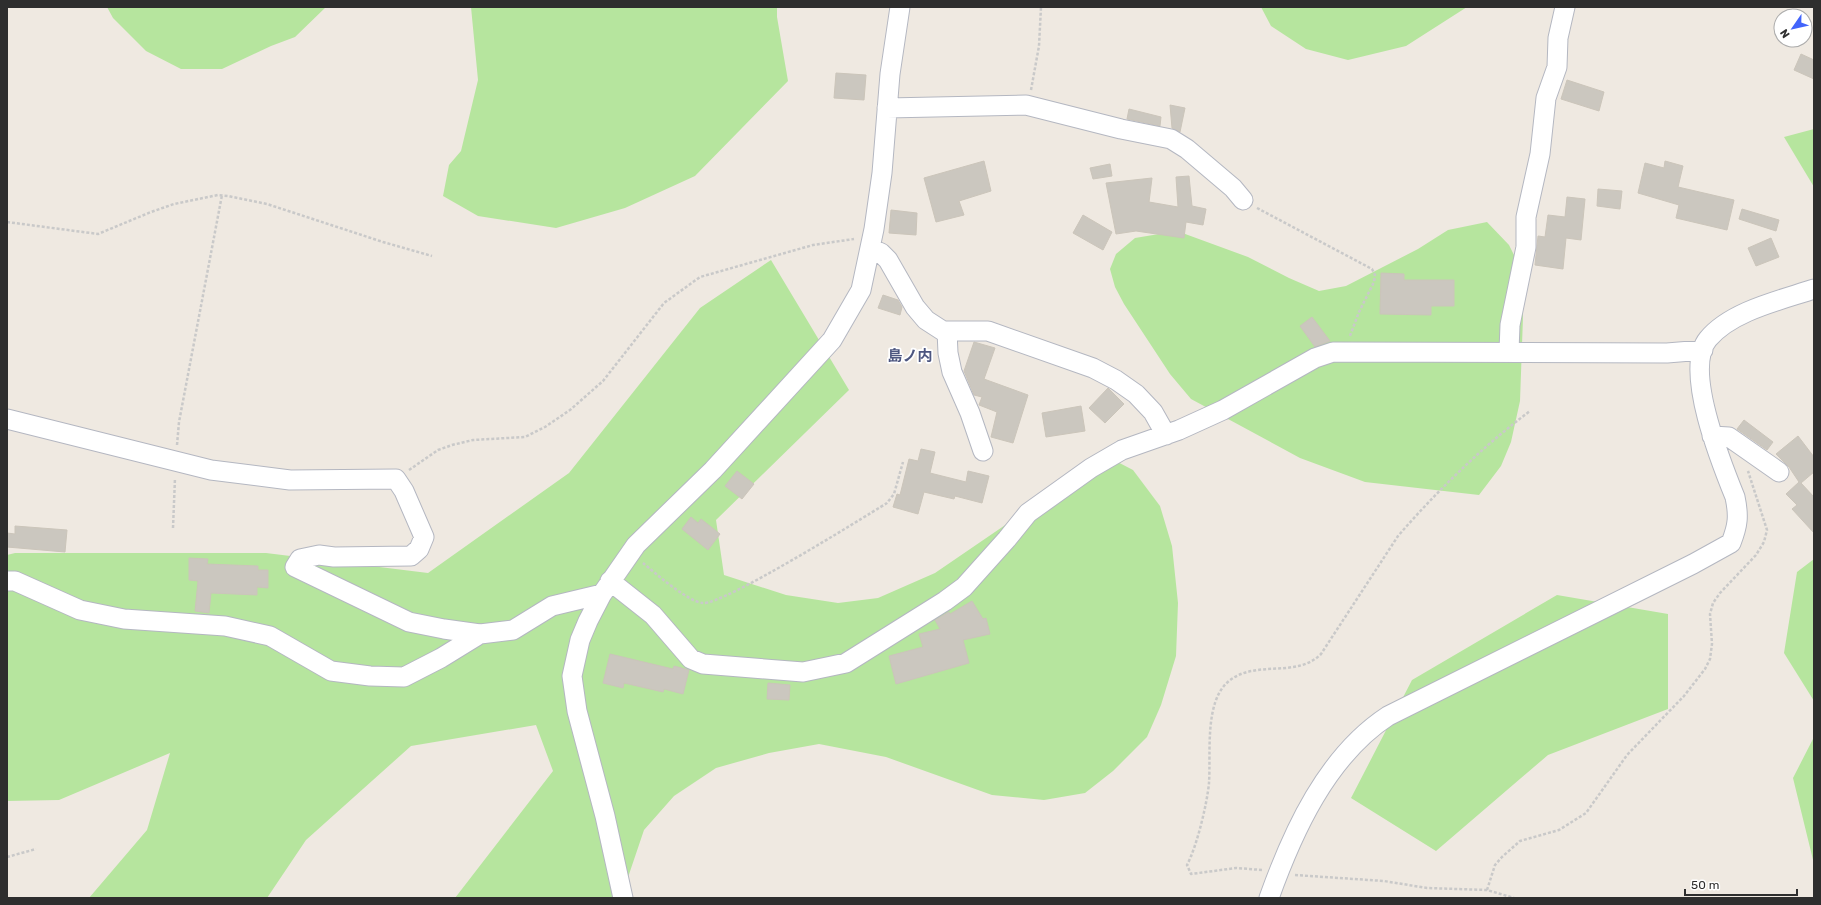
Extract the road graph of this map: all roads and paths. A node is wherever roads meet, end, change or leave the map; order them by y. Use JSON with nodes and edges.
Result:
{"nodes":[{"id":1,"x":900,"y":7,"type":"edge"},
{"id":2,"x":1041,"y":7,"type":"edge"},
{"id":3,"x":1565,"y":7,"type":"edge"},
{"id":4,"x":1026,"y":105,"type":"junction"},
{"id":5,"x":887,"y":108,"type":"junction"},
{"id":6,"x":222,"y":195,"type":"junction"},
{"id":7,"x":1243,"y":200,"type":"joint"},
{"id":8,"x":7,"y":222,"type":"edge"},
{"id":9,"x":871,"y":243,"type":"junction"},
{"id":10,"x":432,"y":256,"type":"dead end"},
{"id":11,"x":1814,"y":289,"type":"edge"},
{"id":12,"x":947,"y":331,"type":"junction"},
{"id":13,"x":1703,"y":350,"type":"junction"},
{"id":14,"x":1509,"y":351,"type":"junction"},
{"id":15,"x":1348,"y":353,"type":"junction"},
{"id":16,"x":1530,"y":411,"type":"dead end"},
{"id":17,"x":7,"y":419,"type":"edge"},
{"id":18,"x":1166,"y":435,"type":"junction"},
{"id":19,"x":1712,"y":436,"type":"junction"},
{"id":20,"x":1739,"y":444,"type":"junction"},
{"id":21,"x":176,"y":451,"type":"dead end"},
{"id":22,"x":983,"y":451,"type":"dead end"},
{"id":23,"x":903,"y":462,"type":"dead end"},
{"id":24,"x":1779,"y":472,"type":"dead end"},
{"id":25,"x":175,"y":474,"type":"dead end"},
{"id":26,"x":396,"y":479,"type":"junction"},
{"id":27,"x":173,"y":528,"type":"dead end"},
{"id":28,"x":630,"y":553,"type":"junction"},
{"id":29,"x":7,"y":581,"type":"edge"},
{"id":30,"x":606,"y":588,"type":"junction"},
{"id":31,"x":480,"y":634,"type":"junction"},
{"id":32,"x":36,"y":849,"type":"dead end"},
{"id":33,"x":7,"y":857,"type":"edge"},
{"id":34,"x":1279,"y":871,"type":"junction"},
{"id":35,"x":1487,"y":890,"type":"junction"},
{"id":36,"x":623,"y":898,"type":"edge"},
{"id":37,"x":1269,"y":898,"type":"edge"},
{"id":38,"x":1514,"y":898,"type":"edge"}],
"edges":[{"from":1,"to":5,"type":"street"},
{"from":2,"to":4,"type":"path"},
{"from":3,"to":14,"type":"street"},
{"from":4,"to":5,"type":"street"},
{"from":4,"to":7,"type":"street"},
{"from":5,"to":9,"type":"street"},
{"from":6,"to":8,"type":"path"},
{"from":6,"to":10,"type":"path"},
{"from":6,"to":21,"type":"path"},
{"from":7,"to":15,"type":"path"},
{"from":9,"to":12,"type":"street"},
{"from":9,"to":26,"type":"path"},
{"from":9,"to":28,"type":"street"},
{"from":11,"to":13,"type":"street"},
{"from":12,"to":18,"type":"street"},
{"from":12,"to":22,"type":"street"},
{"from":13,"to":14,"type":"street"},
{"from":13,"to":19,"type":"street"},
{"from":14,"to":15,"type":"street"},
{"from":15,"to":18,"type":"street"},
{"from":16,"to":34,"type":"path"},
{"from":17,"to":26,"type":"street"},
{"from":18,"to":30,"type":"street"},
{"from":19,"to":20,"type":"street"},
{"from":19,"to":34,"type":"street"},
{"from":20,"to":24,"type":"street"},
{"from":20,"to":35,"type":"path"},
{"from":23,"to":28,"type":"path"},
{"from":25,"to":27,"type":"path"},
{"from":26,"to":31,"type":"street"},
{"from":28,"to":30,"type":"street"},
{"from":29,"to":31,"type":"street"},
{"from":30,"to":31,"type":"street"},
{"from":30,"to":36,"type":"street"},
{"from":32,"to":33,"type":"path"},
{"from":34,"to":35,"type":"path"},
{"from":34,"to":37,"type":"street"},
{"from":35,"to":38,"type":"path"}]}
